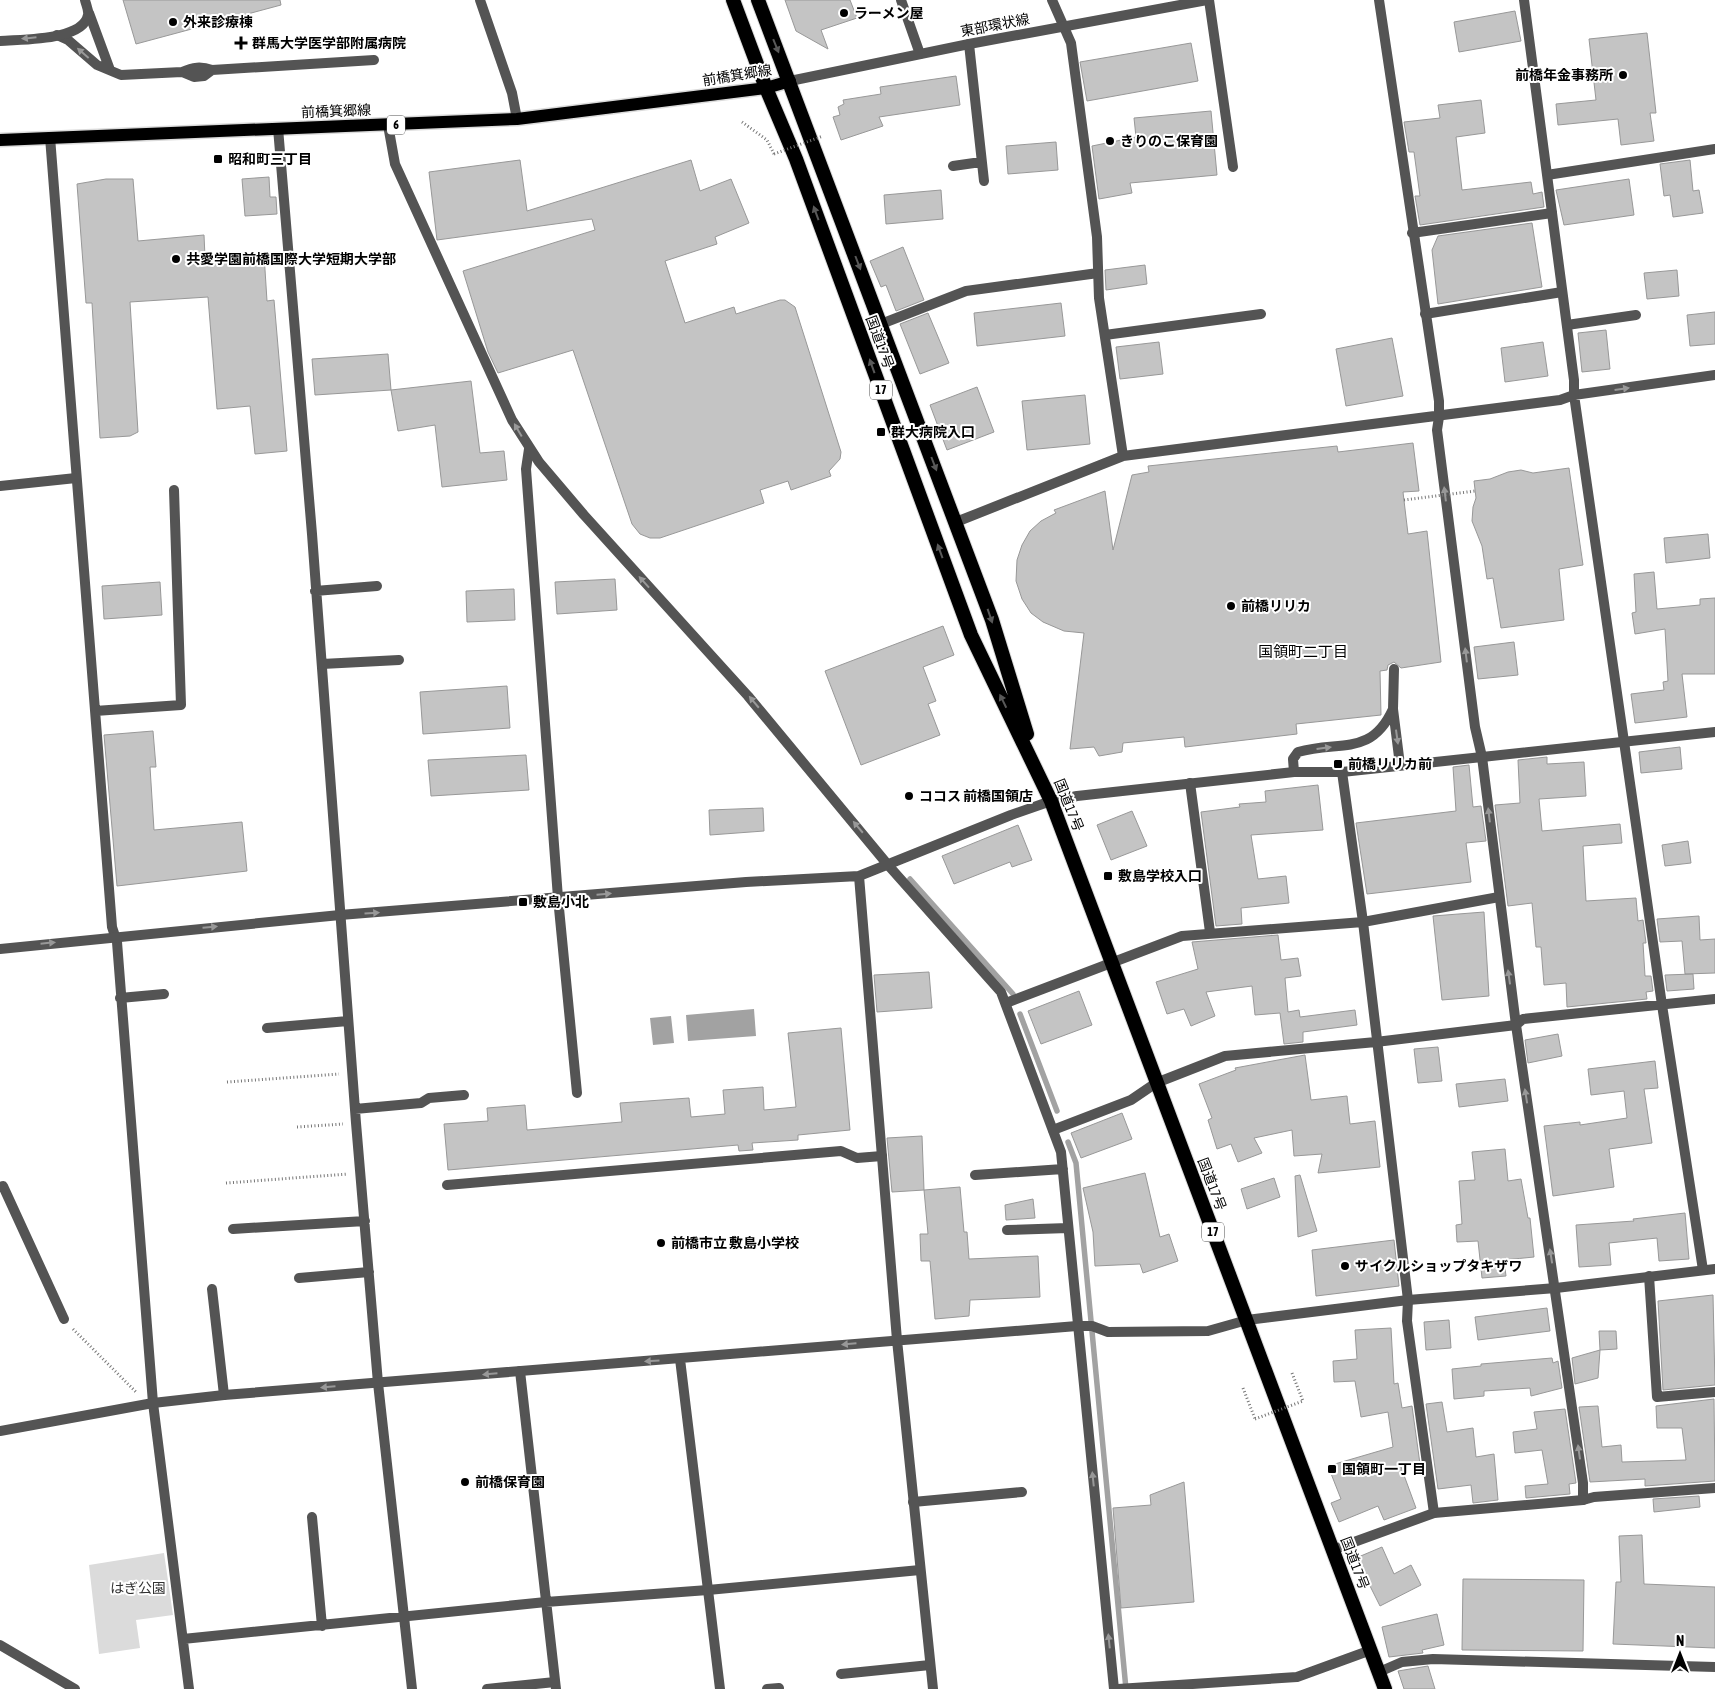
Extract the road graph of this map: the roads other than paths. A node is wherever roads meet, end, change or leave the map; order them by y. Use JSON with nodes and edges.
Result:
{"nodes":[{"id":1,"x":85,"y":0,"type":"edge"},
{"id":2,"x":480,"y":0,"type":"edge"},
{"id":3,"x":733,"y":0,"type":"edge"},
{"id":4,"x":758,"y":0,"type":"edge"},
{"id":5,"x":901,"y":0,"type":"edge"},
{"id":6,"x":1052,"y":0,"type":"edge"},
{"id":7,"x":1208,"y":0,"type":"edge"},
{"id":8,"x":1380,"y":0,"type":"edge"},
{"id":9,"x":1524,"y":0,"type":"edge"},
{"id":10,"x":89,"y":13,"type":"junction"},
{"id":11,"x":1064,"y":26,"type":"junction"},
{"id":12,"x":58,"y":35,"type":"junction"},
{"id":13,"x":0,"y":41,"type":"edge"},
{"id":14,"x":969,"y":44,"type":"junction"},
{"id":15,"x":920,"y":54,"type":"junction"},
{"id":16,"x":374,"y":60,"type":"dead end"},
{"id":17,"x":110,"y":70,"type":"junction"},
{"id":18,"x":790,"y":81,"type":"junction"},
{"id":19,"x":766,"y":88,"type":"junction"},
{"id":20,"x":517,"y":119,"type":"junction"},
{"id":21,"x":388,"y":125,"type":"junction"},
{"id":22,"x":278,"y":128,"type":"junction"},
{"id":23,"x":50,"y":136,"type":"junction"},
{"id":24,"x":0,"y":140,"type":"edge"},
{"id":25,"x":1715,"y":149,"type":"edge"},
{"id":26,"x":981,"y":162,"type":"junction"},
{"id":27,"x":953,"y":166,"type":"dead end"},
{"id":28,"x":1233,"y":167,"type":"dead end"},
{"id":29,"x":1547,"y":175,"type":"junction"},
{"id":30,"x":984,"y":181,"type":"dead end"},
{"id":31,"x":1552,"y":213,"type":"junction"},
{"id":32,"x":1412,"y":233,"type":"junction"},
{"id":33,"x":1098,"y":273,"type":"junction"},
{"id":34,"x":1562,"y":292,"type":"junction"},
{"id":35,"x":1261,"y":314,"type":"dead end"},
{"id":36,"x":1425,"y":314,"type":"junction"},
{"id":37,"x":1636,"y":315,"type":"dead end"},
{"id":38,"x":881,"y":324,"type":"junction"},
{"id":39,"x":1567,"y":325,"type":"junction"},
{"id":40,"x":1104,"y":335,"type":"junction"},
{"id":41,"x":1715,"y":375,"type":"edge"},
{"id":42,"x":1574,"y":395,"type":"junction"},
{"id":43,"x":1439,"y":417,"type":"junction"},
{"id":44,"x":529,"y":449,"type":"junction"},
{"id":45,"x":1123,"y":456,"type":"junction"},
{"id":46,"x":76,"y":478,"type":"junction"},
{"id":47,"x":0,"y":486,"type":"edge"},
{"id":48,"x":174,"y":490,"type":"dead end"},
{"id":49,"x":956,"y":522,"type":"junction"},
{"id":50,"x":378,"y":586,"type":"dead end"},
{"id":51,"x":316,"y":590,"type":"junction"},
{"id":52,"x":399,"y":660,"type":"dead end"},
{"id":53,"x":322,"y":664,"type":"junction"},
{"id":54,"x":1394,"y":669,"type":"dead end"},
{"id":55,"x":1393,"y":709,"type":"junction"},
{"id":56,"x":95,"y":711,"type":"junction"},
{"id":57,"x":1715,"y":732,"type":"edge"},
{"id":58,"x":1626,"y":742,"type":"junction"},
{"id":59,"x":1482,"y":757,"type":"junction"},
{"id":60,"x":1400,"y":765,"type":"junction"},
{"id":61,"x":1294,"y":772,"type":"junction"},
{"id":62,"x":1342,"y":772,"type":"junction"},
{"id":63,"x":1040,"y":776,"type":"junction"},
{"id":64,"x":1190,"y":783,"type":"junction"},
{"id":65,"x":1051,"y":801,"type":"junction"},
{"id":66,"x":888,"y":865,"type":"junction"},
{"id":67,"x":859,"y":876,"type":"junction"},
{"id":68,"x":558,"y":898,"type":"junction"},
{"id":69,"x":1499,"y":898,"type":"junction"},
{"id":70,"x":340,"y":916,"type":"junction"},
{"id":71,"x":1362,"y":922,"type":"junction"},
{"id":72,"x":1210,"y":932,"type":"junction"},
{"id":73,"x":115,"y":936,"type":"junction"},
{"id":74,"x":0,"y":949,"type":"edge"},
{"id":75,"x":1110,"y":963,"type":"junction"},
{"id":76,"x":164,"y":994,"type":"dead end"},
{"id":77,"x":120,"y":998,"type":"junction"},
{"id":78,"x":1715,"y":999,"type":"edge"},
{"id":79,"x":1006,"y":1003,"type":"junction"},
{"id":80,"x":1662,"y":1005,"type":"junction"},
{"id":81,"x":348,"y":1021,"type":"junction"},
{"id":82,"x":1516,"y":1025,"type":"junction"},
{"id":83,"x":267,"y":1028,"type":"dead end"},
{"id":84,"x":1376,"y":1042,"type":"junction"},
{"id":85,"x":1156,"y":1083,"type":"junction"},
{"id":86,"x":577,"y":1093,"type":"dead end"},
{"id":87,"x":464,"y":1095,"type":"dead end"},
{"id":88,"x":356,"y":1109,"type":"junction"},
{"id":89,"x":1053,"y":1130,"type":"junction"},
{"id":90,"x":882,"y":1156,"type":"junction"},
{"id":91,"x":1063,"y":1169,"type":"junction"},
{"id":92,"x":975,"y":1175,"type":"dead end"},
{"id":93,"x":447,"y":1184,"type":"dead end"},
{"id":94,"x":0,"y":1187,"type":"edge"},
{"id":95,"x":365,"y":1221,"type":"junction"},
{"id":96,"x":1068,"y":1228,"type":"junction"},
{"id":97,"x":233,"y":1229,"type":"dead end"},
{"id":98,"x":1007,"y":1230,"type":"dead end"},
{"id":99,"x":1715,"y":1269,"type":"edge"},
{"id":100,"x":1703,"y":1270,"type":"junction"},
{"id":101,"x":369,"y":1272,"type":"junction"},
{"id":102,"x":1649,"y":1276,"type":"junction"},
{"id":103,"x":299,"y":1278,"type":"dead end"},
{"id":104,"x":1556,"y":1288,"type":"junction"},
{"id":105,"x":212,"y":1289,"type":"dead end"},
{"id":106,"x":1408,"y":1300,"type":"junction"},
{"id":107,"x":64,"y":1319,"type":"road end"},
{"id":108,"x":1247,"y":1320,"type":"junction"},
{"id":109,"x":1077,"y":1326,"type":"junction"},
{"id":110,"x":898,"y":1340,"type":"junction"},
{"id":111,"x":680,"y":1359,"type":"junction"},
{"id":112,"x":520,"y":1371,"type":"junction"},
{"id":113,"x":378,"y":1383,"type":"junction"},
{"id":114,"x":1715,"y":1392,"type":"edge"},
{"id":115,"x":224,"y":1395,"type":"junction"},
{"id":116,"x":153,"y":1403,"type":"junction"},
{"id":117,"x":0,"y":1432,"type":"edge"},
{"id":118,"x":1715,"y":1488,"type":"edge"},
{"id":119,"x":1022,"y":1492,"type":"dead end"},
{"id":120,"x":1582,"y":1500,"type":"junction"},
{"id":121,"x":913,"y":1502,"type":"junction"},
{"id":122,"x":1434,"y":1513,"type":"junction"},
{"id":123,"x":312,"y":1517,"type":"dead end"},
{"id":124,"x":1332,"y":1550,"type":"junction"},
{"id":125,"x":920,"y":1570,"type":"junction"},
{"id":126,"x":708,"y":1590,"type":"junction"},
{"id":127,"x":546,"y":1602,"type":"junction"},
{"id":128,"x":405,"y":1618,"type":"junction"},
{"id":129,"x":322,"y":1626,"type":"junction"},
{"id":130,"x":184,"y":1639,"type":"junction"},
{"id":131,"x":0,"y":1645,"type":"edge"},
{"id":132,"x":1371,"y":1650,"type":"junction"},
{"id":133,"x":930,"y":1664,"type":"junction"},
{"id":134,"x":1715,"y":1667,"type":"edge"},
{"id":135,"x":1379,"y":1672,"type":"junction"},
{"id":136,"x":841,"y":1674,"type":"dead end"},
{"id":137,"x":555,"y":1685,"type":"edge"},
{"id":138,"x":1246,"y":1685,"type":"edge"},
{"id":139,"x":779,"y":1688,"type":"dead end"},
{"id":140,"x":76,"y":1689,"type":"edge"},
{"id":141,"x":190,"y":1689,"type":"edge"},
{"id":142,"x":412,"y":1689,"type":"edge"},
{"id":143,"x":487,"y":1689,"type":"edge"},
{"id":144,"x":720,"y":1689,"type":"edge"},
{"id":145,"x":767,"y":1689,"type":"edge"},
{"id":146,"x":933,"y":1689,"type":"edge"},
{"id":147,"x":1114,"y":1689,"type":"edge"},
{"id":148,"x":1119,"y":1689,"type":"edge"},
{"id":149,"x":1126,"y":1689,"type":"edge"},
{"id":150,"x":1385,"y":1689,"type":"edge"}],
"edges":[{"from":1,"to":10,"type":"street"},
{"from":2,"to":20,"type":"street"},
{"from":3,"to":19,"type":"highway","name":"国道17号","number":"17"},
{"from":4,"to":18,"type":"highway","name":"国道17号","number":"17","one_way":true},
{"from":5,"to":15,"type":"street"},
{"from":6,"to":11,"type":"street"},
{"from":7,"to":11,"type":"street","name":"東部環状線"},
{"from":7,"to":28,"type":"street"},
{"from":8,"to":32,"type":"street"},
{"from":9,"to":29,"type":"street"},
{"from":10,"to":12,"type":"street"},
{"from":10,"to":17,"type":"street"},
{"from":11,"to":14,"type":"street","name":"東部環状線"},
{"from":11,"to":33,"type":"street"},
{"from":12,"to":13,"type":"street","one_way":true},
{"from":17,"to":12,"type":"street","one_way":true},
{"from":14,"to":15,"type":"street","name":"東部環状線"},
{"from":14,"to":26,"type":"street"},
{"from":15,"to":18,"type":"street","name":"東部環状線"},
{"from":16,"to":17,"type":"street"},
{"from":18,"to":19,"type":"main road","name":"前橋箕郷線","number":"6"},
{"from":18,"to":38,"type":"highway","name":"国道17号","number":"17","one_way":true},
{"from":19,"to":20,"type":"main road","name":"前橋箕郷線","number":"6"},
{"from":63,"to":19,"type":"highway","name":"国道17号","number":"17","one_way":true},
{"from":20,"to":21,"type":"main road","name":"前橋箕郷線","number":"6"},
{"from":21,"to":22,"type":"main road","name":"前橋箕郷線","number":"6"},
{"from":44,"to":21,"type":"street","one_way":true},
{"from":22,"to":23,"type":"main road","name":"前橋箕郷線","number":"6"},
{"from":22,"to":51,"type":"street"},
{"from":23,"to":24,"type":"main road","name":"前橋箕郷線","number":"6"},
{"from":23,"to":46,"type":"street"},
{"from":25,"to":29,"type":"street"},
{"from":26,"to":27,"type":"street"},
{"from":26,"to":30,"type":"street"},
{"from":29,"to":31,"type":"street"},
{"from":31,"to":32,"type":"street"},
{"from":31,"to":34,"type":"street"},
{"from":32,"to":36,"type":"street"},
{"from":33,"to":38,"type":"street"},
{"from":33,"to":40,"type":"street"},
{"from":34,"to":36,"type":"street"},
{"from":34,"to":39,"type":"street"},
{"from":35,"to":40,"type":"street"},
{"from":36,"to":43,"type":"street"},
{"from":37,"to":39,"type":"street"},
{"from":38,"to":49,"type":"highway","name":"国道17号","number":"17","one_way":true},
{"from":39,"to":42,"type":"street"},
{"from":40,"to":45,"type":"street"},
{"from":42,"to":41,"type":"street","one_way":true},
{"from":42,"to":43,"type":"street"},
{"from":42,"to":58,"type":"street"},
{"from":43,"to":45,"type":"street"},
{"from":59,"to":43,"type":"street","one_way":true},
{"from":66,"to":44,"type":"street","one_way":true},
{"from":44,"to":68,"type":"street"},
{"from":45,"to":49,"type":"street"},
{"from":46,"to":47,"type":"street"},
{"from":46,"to":56,"type":"street"},
{"from":48,"to":56,"type":"street"},
{"from":49,"to":63,"type":"highway","name":"国道17号","number":"17","one_way":true},
{"from":50,"to":51,"type":"street"},
{"from":51,"to":53,"type":"street"},
{"from":52,"to":53,"type":"street"},
{"from":53,"to":70,"type":"street"},
{"from":54,"to":55,"type":"street"},
{"from":55,"to":60,"type":"street","one_way":true},
{"from":61,"to":55,"type":"street","one_way":true},
{"from":56,"to":73,"type":"street"},
{"from":57,"to":58,"type":"street"},
{"from":58,"to":59,"type":"street"},
{"from":58,"to":80,"type":"street"},
{"from":59,"to":60,"type":"street"},
{"from":69,"to":59,"type":"street","one_way":true},
{"from":60,"to":62,"type":"street"},
{"from":61,"to":62,"type":"street"},
{"from":61,"to":64,"type":"street"},
{"from":62,"to":71,"type":"street"},
{"from":63,"to":65,"type":"highway","name":"国道17号","number":"17"},
{"from":64,"to":65,"type":"street"},
{"from":64,"to":72,"type":"street"},
{"from":65,"to":66,"type":"street"},
{"from":65,"to":75,"type":"highway","name":"国道17号","number":"17"},
{"from":66,"to":67,"type":"street"},
{"from":66,"to":79,"type":"street"},
{"from":68,"to":67,"type":"street","one_way":true},
{"from":67,"to":90,"type":"street"},
{"from":70,"to":68,"type":"street","one_way":true},
{"from":68,"to":86,"type":"street"},
{"from":69,"to":71,"type":"street"},
{"from":82,"to":69,"type":"street","one_way":true},
{"from":73,"to":70,"type":"street","one_way":true},
{"from":70,"to":81,"type":"street"},
{"from":71,"to":72,"type":"street"},
{"from":71,"to":84,"type":"street"},
{"from":72,"to":75,"type":"street"},
{"from":74,"to":73,"type":"street","one_way":true},
{"from":73,"to":77,"type":"street"},
{"from":75,"to":79,"type":"street"},
{"from":75,"to":85,"type":"highway","name":"国道17号","number":"17"},
{"from":76,"to":77,"type":"street"},
{"from":77,"to":116,"type":"street"},
{"from":78,"to":80,"type":"street"},
{"from":79,"to":89,"type":"street"},
{"from":80,"to":82,"type":"street"},
{"from":80,"to":100,"type":"street"},
{"from":81,"to":83,"type":"street"},
{"from":81,"to":88,"type":"street"},
{"from":82,"to":84,"type":"street"},
{"from":104,"to":82,"type":"street","one_way":true},
{"from":84,"to":85,"type":"street"},
{"from":84,"to":106,"type":"street"},
{"from":85,"to":89,"type":"street"},
{"from":85,"to":108,"type":"highway","name":"国道17号","number":"17"},
{"from":87,"to":88,"type":"street"},
{"from":88,"to":95,"type":"street"},
{"from":89,"to":91,"type":"street"},
{"from":90,"to":93,"type":"street"},
{"from":90,"to":110,"type":"street"},
{"from":91,"to":92,"type":"street"},
{"from":91,"to":96,"type":"street"},
{"from":94,"to":107,"type":"street"},
{"from":95,"to":97,"type":"street"},
{"from":95,"to":101,"type":"street"},
{"from":96,"to":98,"type":"street"},
{"from":96,"to":109,"type":"street"},
{"from":99,"to":100,"type":"street"},
{"from":100,"to":102,"type":"street"},
{"from":101,"to":103,"type":"street"},
{"from":101,"to":113,"type":"street"},
{"from":102,"to":104,"type":"street"},
{"from":102,"to":114,"type":"street"},
{"from":104,"to":106,"type":"street"},
{"from":120,"to":104,"type":"street","one_way":true},
{"from":105,"to":115,"type":"street"},
{"from":106,"to":108,"type":"street"},
{"from":106,"to":122,"type":"street"},
{"from":108,"to":109,"type":"street"},
{"from":108,"to":124,"type":"highway","name":"国道17号","number":"17"},
{"from":109,"to":110,"type":"street"},
{"from":147,"to":109,"type":"street","one_way":true},
{"from":110,"to":111,"type":"street","one_way":true},
{"from":110,"to":121,"type":"street"},
{"from":111,"to":112,"type":"street","one_way":true},
{"from":111,"to":126,"type":"street"},
{"from":112,"to":113,"type":"street","one_way":true},
{"from":112,"to":127,"type":"street"},
{"from":113,"to":115,"type":"street","one_way":true},
{"from":113,"to":128,"type":"street"},
{"from":115,"to":116,"type":"street"},
{"from":116,"to":117,"type":"street"},
{"from":116,"to":130,"type":"street"},
{"from":118,"to":120,"type":"street"},
{"from":119,"to":121,"type":"street"},
{"from":120,"to":122,"type":"street"},
{"from":121,"to":125,"type":"street"},
{"from":122,"to":124,"type":"street"},
{"from":123,"to":129,"type":"street"},
{"from":124,"to":132,"type":"highway","name":"国道17号","number":"17"},
{"from":125,"to":126,"type":"street"},
{"from":125,"to":133,"type":"street"},
{"from":126,"to":127,"type":"street"},
{"from":126,"to":144,"type":"street"},
{"from":127,"to":128,"type":"street"},
{"from":127,"to":137,"type":"street"},
{"from":128,"to":129,"type":"street"},
{"from":128,"to":142,"type":"street"},
{"from":129,"to":130,"type":"street"},
{"from":130,"to":141,"type":"street"},
{"from":131,"to":140,"type":"street"},
{"from":132,"to":135,"type":"highway","name":"国道17号","number":"17"},
{"from":132,"to":138,"type":"street"},
{"from":133,"to":136,"type":"street"},
{"from":133,"to":146,"type":"street"},
{"from":134,"to":135,"type":"street"},
{"from":135,"to":150,"type":"highway","name":"国道17号","number":"17"},
{"from":137,"to":143,"type":"street"},
{"from":138,"to":149,"type":"street"},
{"from":139,"to":145,"type":"street"},
{"from":148,"to":149,"type":"street"}]}
